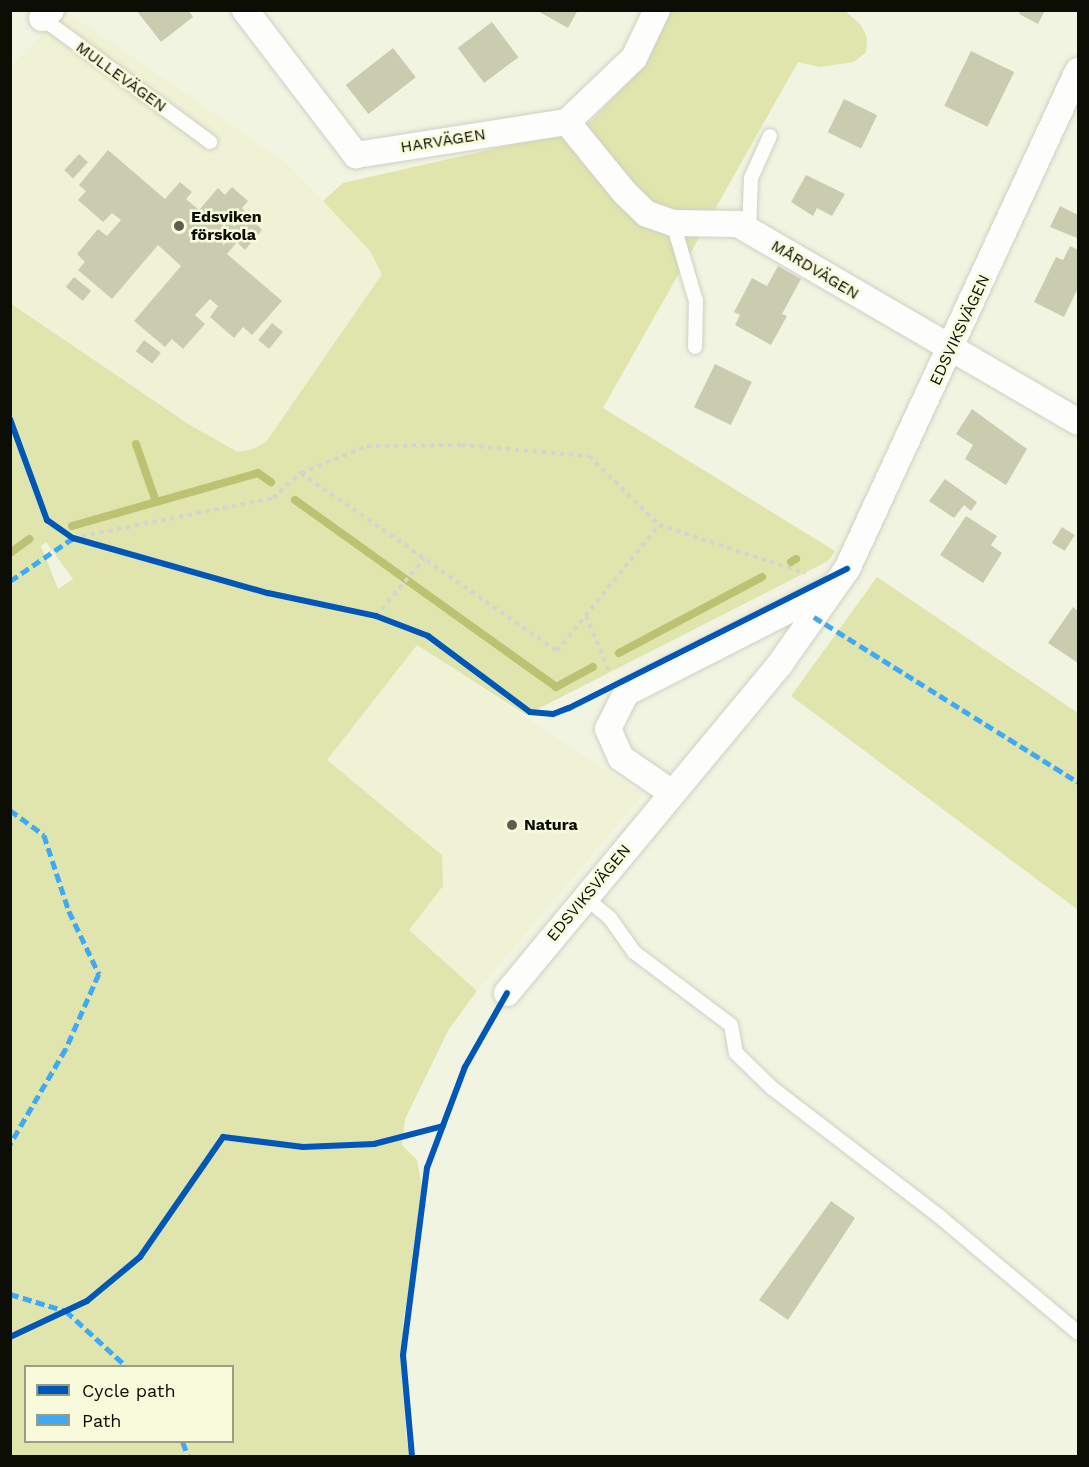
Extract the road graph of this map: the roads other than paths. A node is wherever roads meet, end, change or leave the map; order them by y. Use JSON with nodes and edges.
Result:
{"nodes":[{"id":1,"x":244,"y":10,"type":"edge"},
{"id":2,"x":657,"y":10,"type":"edge"},
{"id":3,"x":46,"y":14,"type":"edge"},
{"id":4,"x":1078,"y":71,"type":"edge"},
{"id":5,"x":567,"y":122,"type":"junction"},
{"id":6,"x":770,"y":136,"type":"dead end"},
{"id":7,"x":210,"y":142,"type":"dead end"},
{"id":8,"x":673,"y":223,"type":"junction"},
{"id":9,"x":749,"y":230,"type":"junction"},
{"id":10,"x":695,"y":347,"type":"dead end"},
{"id":11,"x":951,"y":350,"type":"junction"},
{"id":12,"x":1078,"y":422,"type":"edge"},
{"id":13,"x":836,"y":578,"type":"junction"},
{"id":14,"x":672,"y":794,"type":"junction"},
{"id":15,"x":586,"y":898,"type":"junction"},
{"id":16,"x":507,"y":993,"type":"dead end"},
{"id":17,"x":1078,"y":1333,"type":"edge"}],
"edges":[{"from":1,"to":5,"type":"street","name":"HARVÄGEN"},
{"from":2,"to":5,"type":"street"},
{"from":3,"to":7,"type":"lane","name":"MULLEVÄGEN"},
{"from":4,"to":11,"type":"street","name":"EDSVIKSVÄGEN"},
{"from":5,"to":8,"type":"street","name":"MÅRDVÄGEN"},
{"from":6,"to":9,"type":"lane"},
{"from":8,"to":9,"type":"street","name":"MÅRDVÄGEN"},
{"from":8,"to":10,"type":"lane"},
{"from":9,"to":11,"type":"street","name":"MÅRDVÄGEN"},
{"from":11,"to":12,"type":"street","name":"MÅRDVÄGEN"},
{"from":11,"to":13,"type":"street","name":"EDSVIKSVÄGEN"},
{"from":13,"to":14,"type":"street","name":"EDSVIKSVÄGEN"},
{"from":13,"to":14,"type":"street"},
{"from":14,"to":15,"type":"street","name":"EDSVIKSVÄGEN"},
{"from":15,"to":16,"type":"street","name":"EDSVIKSVÄGEN"},
{"from":15,"to":17,"type":"lane"}]}
